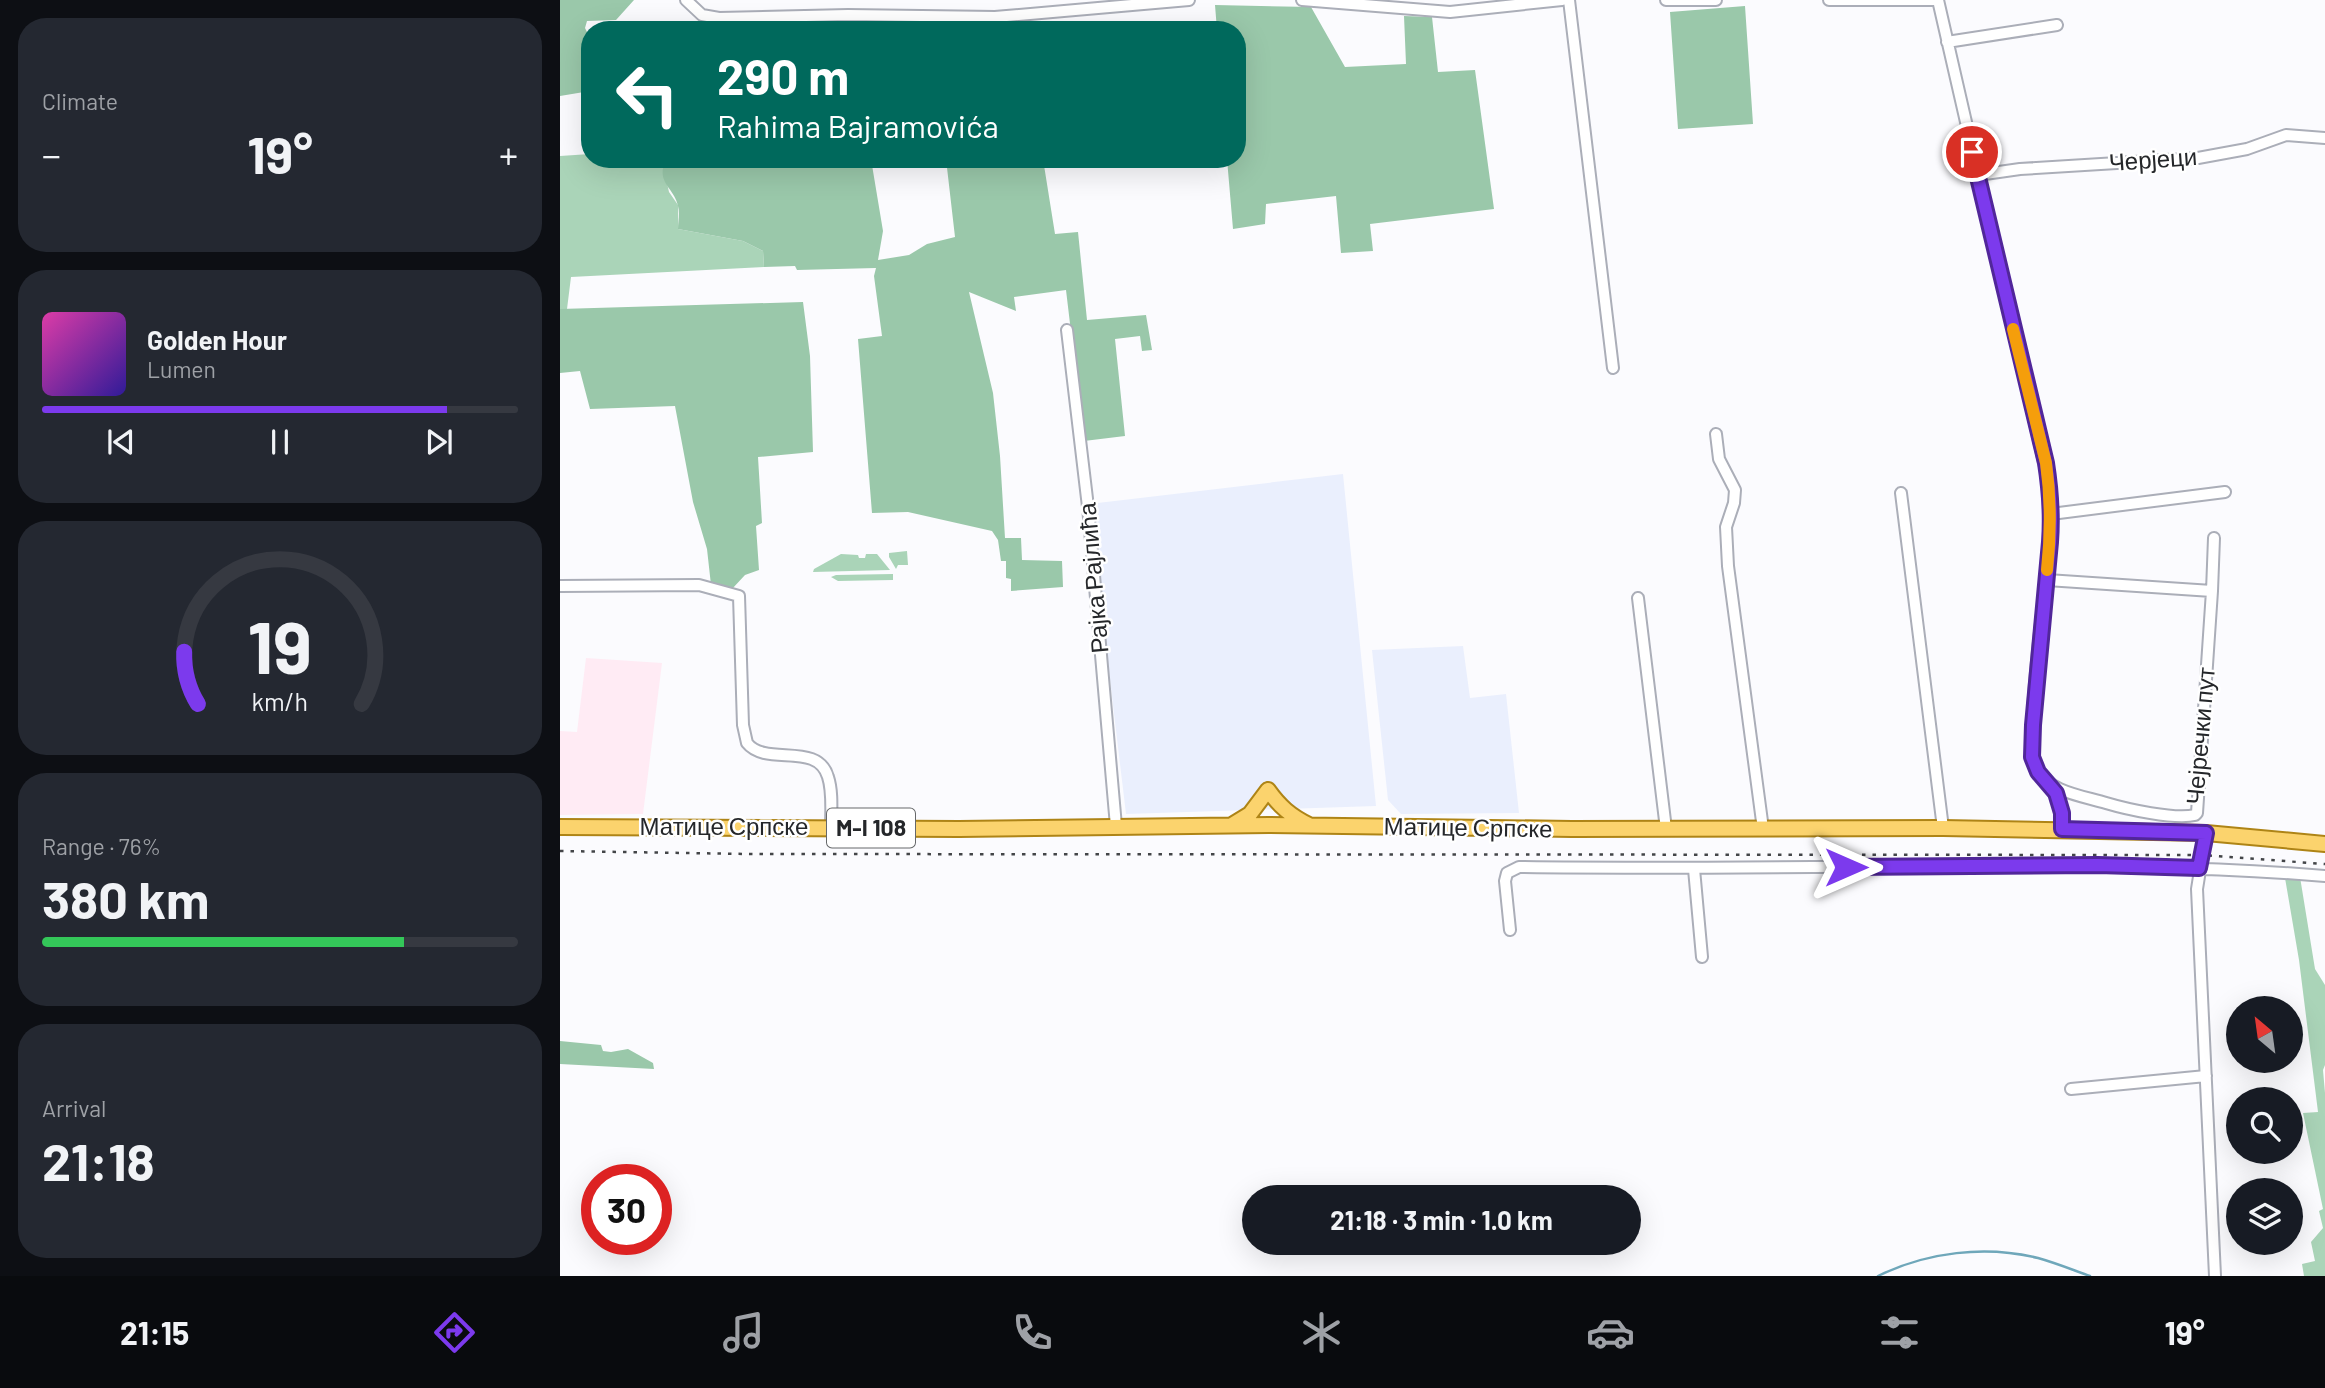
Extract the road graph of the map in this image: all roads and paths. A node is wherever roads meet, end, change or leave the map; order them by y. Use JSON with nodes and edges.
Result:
{"nodes":[{"id":1,"x":686,"y":0,"type":"edge"},
{"id":2,"x":1189,"y":0,"type":"edge"},
{"id":3,"x":1302,"y":0,"type":"edge"},
{"id":4,"x":1562,"y":0,"type":"edge"},
{"id":5,"x":1569,"y":0,"type":"edge"},
{"id":6,"x":1666,"y":0,"type":"edge"},
{"id":7,"x":1716,"y":0,"type":"edge"},
{"id":8,"x":1829,"y":0,"type":"edge"},
{"id":9,"x":1938,"y":0,"type":"edge"},
{"id":10,"x":2057,"y":25,"type":"dead end"},
{"id":11,"x":1947,"y":42,"type":"junction"},
{"id":12,"x":2325,"y":138,"type":"edge"},
{"id":13,"x":1978,"y":175,"type":"junction"},
{"id":14,"x":1067,"y":330,"type":"dead end"},
{"id":15,"x":1613,"y":368,"type":"dead end"},
{"id":16,"x":1716,"y":434,"type":"dead end"},
{"id":17,"x":2225,"y":492,"type":"dead end"},
{"id":18,"x":1901,"y":493,"type":"dead end"},
{"id":19,"x":2051,"y":514,"type":"junction"},
{"id":20,"x":2214,"y":538,"type":"dead end"},
{"id":21,"x":2046,"y":580,"type":"junction"},
{"id":22,"x":560,"y":586,"type":"edge"},
{"id":23,"x":2211,"y":591,"type":"junction"},
{"id":24,"x":1638,"y":598,"type":"dead end"},
{"id":25,"x":2049,"y":784,"type":"junction"},
{"id":26,"x":1115,"y":826,"type":"junction"},
{"id":27,"x":1231,"y":826,"type":"junction"},
{"id":28,"x":1311,"y":826,"type":"junction"},
{"id":29,"x":560,"y":827,"type":"edge"},
{"id":30,"x":831,"y":828,"type":"junction"},
{"id":31,"x":1943,"y":828,"type":"junction"},
{"id":32,"x":1666,"y":829,"type":"junction"},
{"id":33,"x":1763,"y":829,"type":"junction"},
{"id":34,"x":2062,"y":829,"type":"junction"},
{"id":35,"x":2206,"y":833,"type":"junction"},
{"id":36,"x":2325,"y":844,"type":"edge"},
{"id":37,"x":2199,"y":868,"type":"junction"},
{"id":38,"x":1694,"y":869,"type":"junction"},
{"id":39,"x":2325,"y":876,"type":"edge"},
{"id":40,"x":1510,"y":930,"type":"dead end"},
{"id":41,"x":1702,"y":957,"type":"dead end"},
{"id":42,"x":2206,"y":1076,"type":"junction"},
{"id":43,"x":2071,"y":1089,"type":"dead end"},
{"id":44,"x":2215,"y":1276,"type":"edge"}],
"edges":[{"from":1,"to":2,"type":"street"},
{"from":3,"to":4,"type":"street"},
{"from":5,"to":15,"type":"street"},
{"from":6,"to":7,"type":"street"},
{"from":8,"to":9,"type":"street"},
{"from":9,"to":11,"type":"street"},
{"from":10,"to":11,"type":"street"},
{"from":11,"to":13,"type":"street"},
{"from":12,"to":13,"type":"street","name":"Черјеци"},
{"from":13,"to":19,"type":"street"},
{"from":14,"to":26,"type":"street","name":"Рајка Рајлића"},
{"from":16,"to":33,"type":"street"},
{"from":17,"to":19,"type":"street"},
{"from":18,"to":31,"type":"street"},
{"from":19,"to":21,"type":"street"},
{"from":20,"to":23,"type":"street","name":"Чејречки пут"},
{"from":21,"to":23,"type":"street"},
{"from":21,"to":25,"type":"street"},
{"from":22,"to":30,"type":"street"},
{"from":23,"to":25,"type":"street","name":"Чејречки пут"},
{"from":24,"to":32,"type":"street"},
{"from":25,"to":34,"type":"street"},
{"from":26,"to":27,"type":"main road","name":"Матице Српске","number":"M-I 108"},
{"from":26,"to":30,"type":"main road","name":"Матице Српске","number":"M-I 108"},
{"from":27,"to":28,"type":"main road","name":"Матице Српске","number":"M-I 108"},
{"from":27,"to":28,"type":"main road"},
{"from":28,"to":32,"type":"main road","name":"Матице Српске","number":"M-I 108"},
{"from":29,"to":30,"type":"main road","name":"Матице Српске","number":"M-I 108"},
{"from":31,"to":33,"type":"main road","name":"Матице Српске","number":"M-I 108"},
{"from":31,"to":34,"type":"main road","name":"Матице Српске","number":"M-I 108"},
{"from":32,"to":33,"type":"main road","name":"Матице Српске","number":"M-I 108"},
{"from":34,"to":35,"type":"main road","name":"Матице Српске","number":"M-I 108"},
{"from":35,"to":36,"type":"main road","name":"Матице Српске","number":"M-I 108"},
{"from":35,"to":37,"type":"street"},
{"from":37,"to":38,"type":"street"},
{"from":37,"to":39,"type":"street"},
{"from":37,"to":42,"type":"street"},
{"from":38,"to":40,"type":"street"},
{"from":38,"to":41,"type":"street"},
{"from":42,"to":43,"type":"street"},
{"from":42,"to":44,"type":"street"}]}
